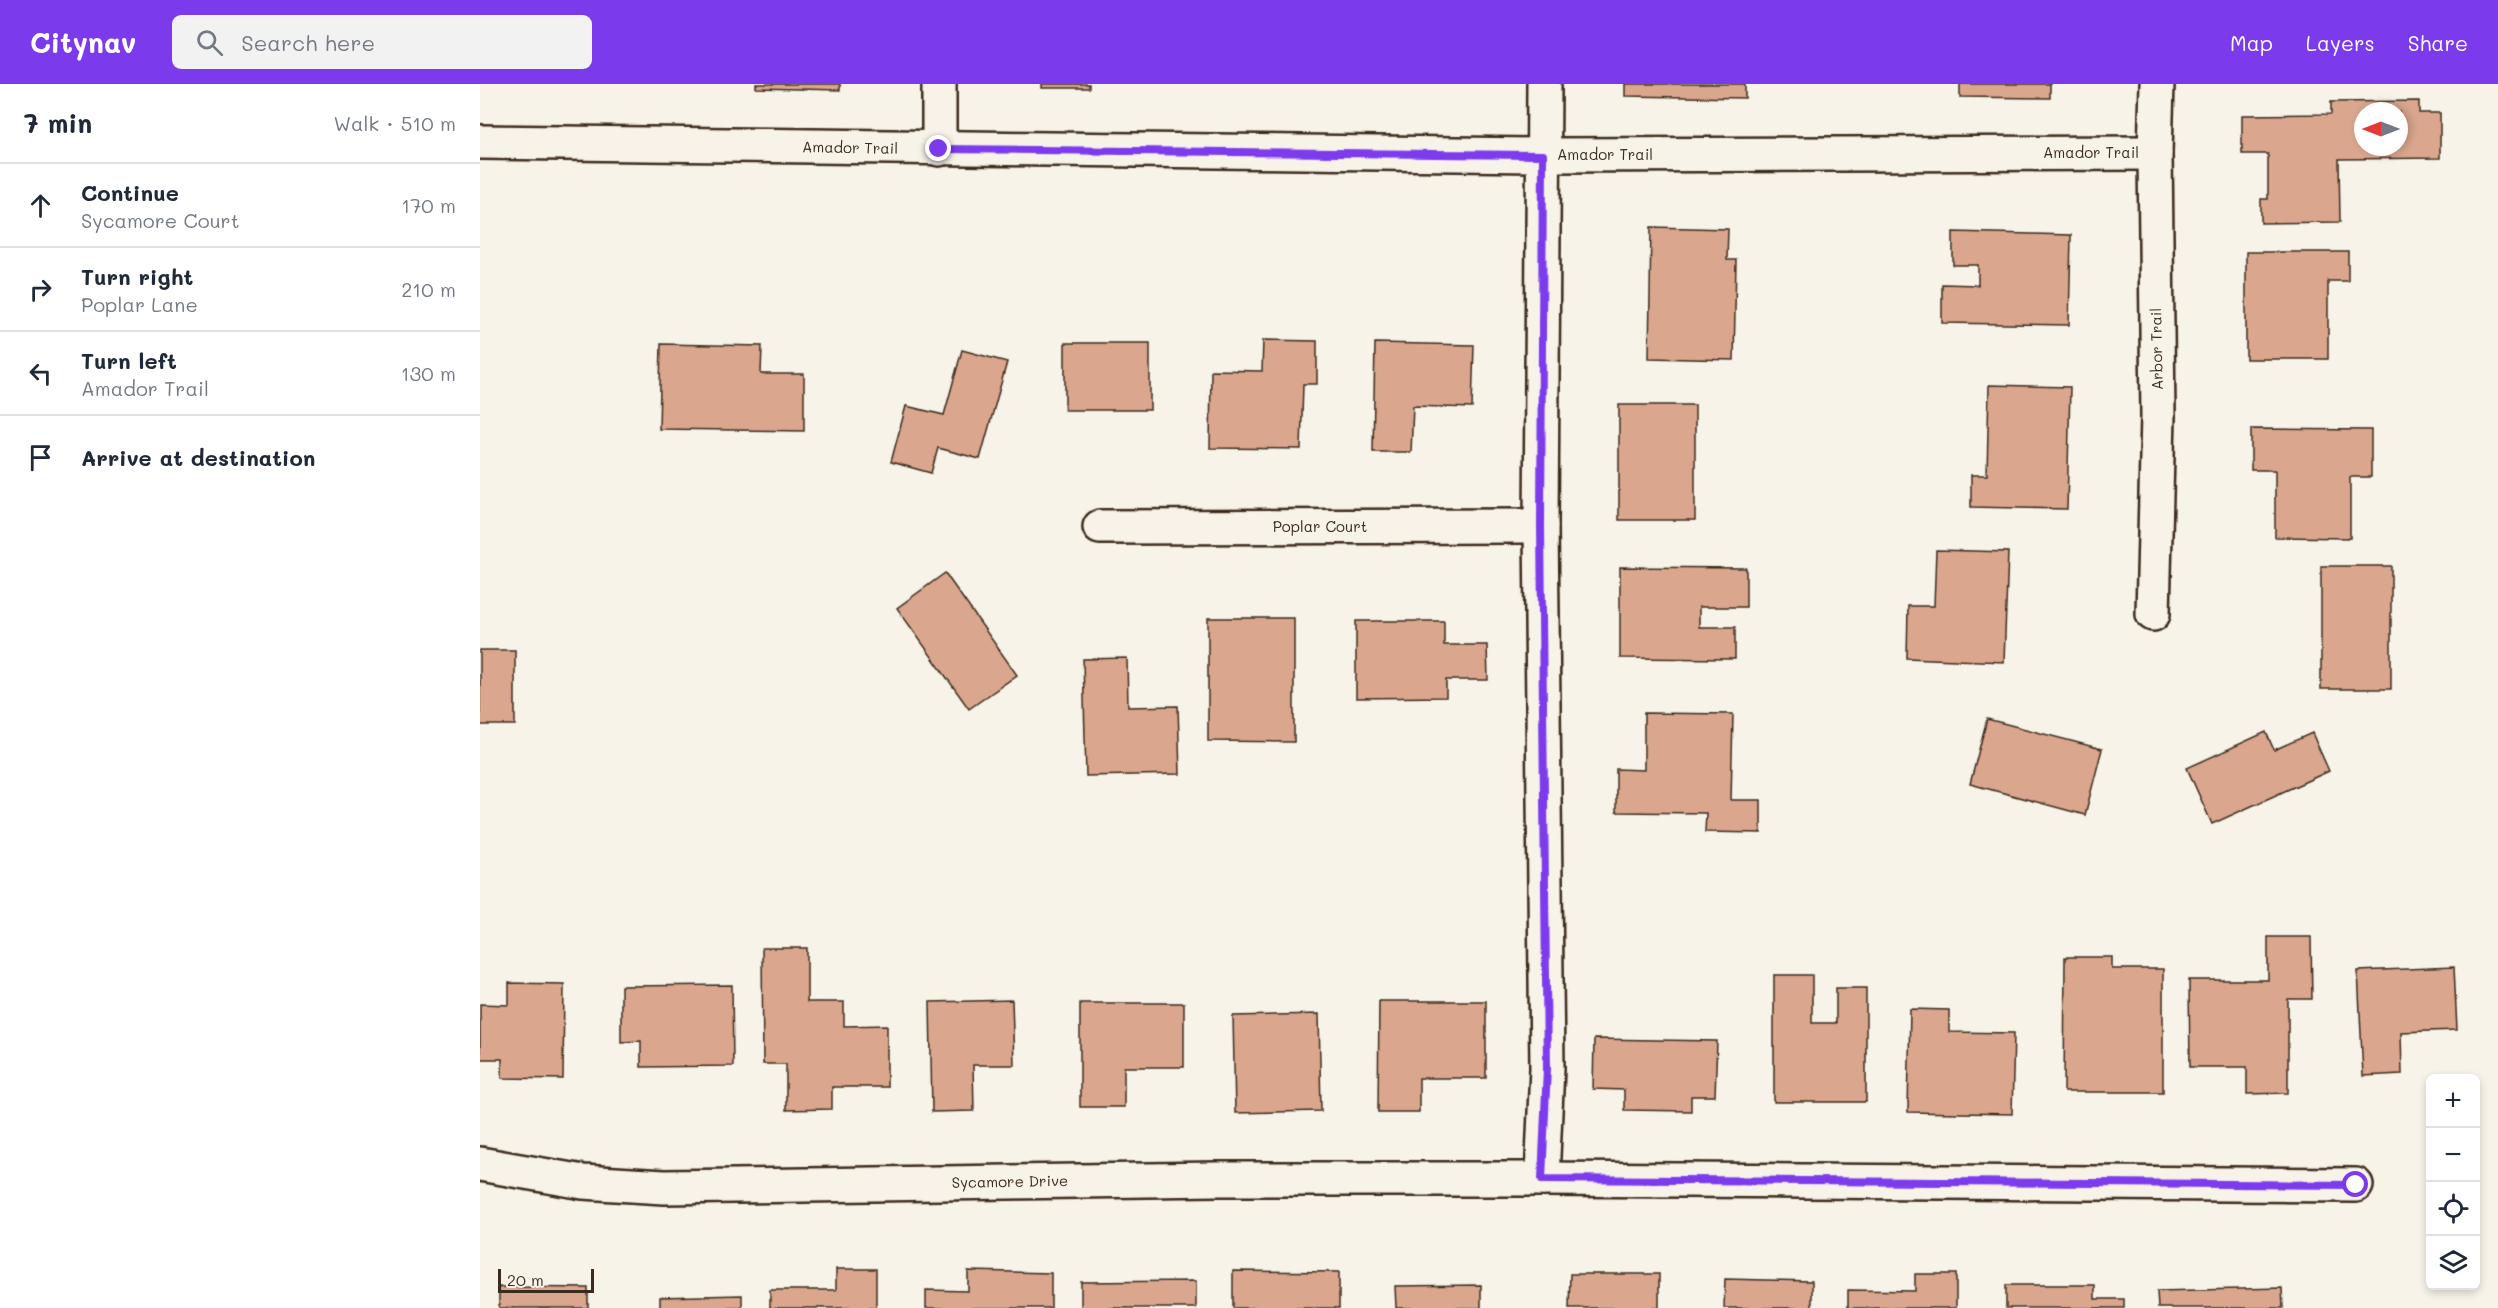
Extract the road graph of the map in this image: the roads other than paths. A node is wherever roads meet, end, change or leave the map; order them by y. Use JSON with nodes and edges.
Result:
{"nodes":[{"id":1,"x":939,"y":84,"type":"edge"},
{"id":2,"x":1544,"y":84,"type":"edge"},
{"id":3,"x":2157,"y":84,"type":"edge"},
{"id":4,"x":480,"y":142,"type":"edge"},
{"id":5,"x":939,"y":149,"type":"junction"},
{"id":6,"x":2155,"y":153,"type":"junction"},
{"id":7,"x":1543,"y":155,"type":"junction"},
{"id":8,"x":1541,"y":526,"type":"junction"},
{"id":9,"x":1100,"y":527,"type":"dead end"},
{"id":10,"x":2153,"y":614,"type":"dead end"},
{"id":11,"x":480,"y":1164,"type":"edge"},
{"id":12,"x":1542,"y":1179,"type":"junction"},
{"id":13,"x":2356,"y":1185,"type":"dead end"}],
"edges":[{"from":1,"to":5,"type":"street"},
{"from":2,"to":7,"type":"street"},
{"from":3,"to":6,"type":"street","name":"Arbor Trail"},
{"from":4,"to":5,"type":"street","name":"Amador Trail"},
{"from":5,"to":7,"type":"street","name":"Amador Trail"},
{"from":6,"to":7,"type":"street","name":"Amador Trail"},
{"from":6,"to":10,"type":"street","name":"Arbor Trail"},
{"from":7,"to":8,"type":"street"},
{"from":8,"to":9,"type":"street","name":"Poplar Court"},
{"from":8,"to":12,"type":"street"},
{"from":11,"to":12,"type":"street","name":"Sycamore Drive"},
{"from":12,"to":13,"type":"street","name":"Sycamore Drive"}]}
